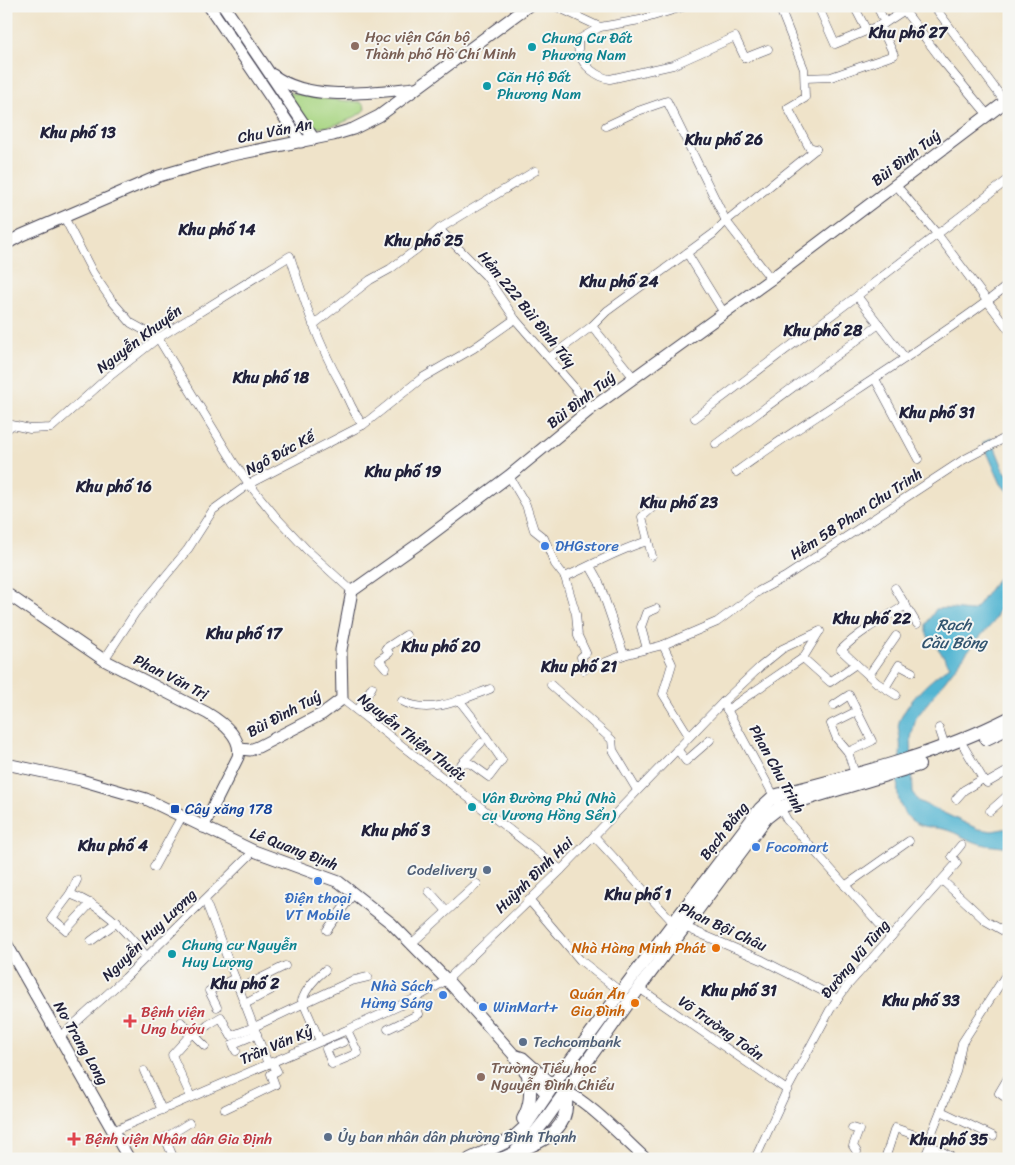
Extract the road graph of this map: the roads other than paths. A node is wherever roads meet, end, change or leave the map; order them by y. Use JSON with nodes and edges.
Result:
{"nodes":[{"id":1,"x":209,"y":6,"type":"edge"},
{"id":2,"x":528,"y":6,"type":"edge"},
{"id":3,"x":555,"y":6,"type":"edge"},
{"id":4,"x":686,"y":6,"type":"edge"},
{"id":5,"x":779,"y":6,"type":"edge"},
{"id":6,"x":818,"y":6,"type":"edge"},
{"id":7,"x":854,"y":6,"type":"edge"},
{"id":8,"x":877,"y":6,"type":"edge"},
{"id":9,"x":934,"y":6,"type":"edge"},
{"id":10,"x":907,"y":8,"type":"edge"},
{"id":11,"x":226,"y":9,"type":"edge"},
{"id":12,"x":218,"y":19,"type":"junction"},
{"id":13,"x":882,"y":24,"type":"junction"},
{"id":14,"x":600,"y":27,"type":"junction"},
{"id":15,"x":867,"y":30,"type":"junction"},
{"id":16,"x":768,"y":49,"type":"dead end"},
{"id":17,"x":268,"y":71,"type":"junction"},
{"id":18,"x":805,"y":78,"type":"junction"},
{"id":19,"x":417,"y":88,"type":"junction"},
{"id":20,"x":1007,"y":100,"type":"edge"},
{"id":21,"x":988,"y":114,"type":"junction"},
{"id":22,"x":606,"y":126,"type":"dead end"},
{"id":23,"x":314,"y":139,"type":"junction"},
{"id":24,"x":301,"y":142,"type":"junction"},
{"id":25,"x":536,"y":171,"type":"dead end"},
{"id":26,"x":1009,"y":179,"type":"edge"},
{"id":27,"x":896,"y":185,"type":"junction"},
{"id":28,"x":64,"y":217,"type":"junction"},
{"id":29,"x":726,"y":221,"type":"junction"},
{"id":30,"x":439,"y":229,"type":"junction"},
{"id":31,"x":938,"y":235,"type":"junction"},
{"id":32,"x":6,"y":244,"type":"edge"},
{"id":33,"x":687,"y":253,"type":"junction"},
{"id":34,"x":771,"y":278,"type":"junction"},
{"id":35,"x":1009,"y":284,"type":"edge"},
{"id":36,"x":857,"y":296,"type":"junction"},
{"id":37,"x":988,"y":302,"type":"junction"},
{"id":38,"x":724,"y":313,"type":"junction"},
{"id":39,"x":515,"y":319,"type":"junction"},
{"id":40,"x":878,"y":324,"type":"junction"},
{"id":41,"x":313,"y":325,"type":"junction"},
{"id":42,"x":592,"y":326,"type":"junction"},
{"id":43,"x":1009,"y":330,"type":"edge"},
{"id":44,"x":158,"y":338,"type":"junction"},
{"id":45,"x":549,"y":358,"type":"junction"},
{"id":46,"x":905,"y":358,"type":"junction"},
{"id":47,"x":634,"y":378,"type":"junction"},
{"id":48,"x":875,"y":379,"type":"junction"},
{"id":49,"x":592,"y":408,"type":"junction"},
{"id":50,"x":694,"y":418,"type":"dead end"},
{"id":51,"x":363,"y":424,"type":"junction"},
{"id":52,"x":6,"y":430,"type":"edge"},
{"id":53,"x":1009,"y":436,"type":"edge"},
{"id":54,"x":716,"y":444,"type":"dead end"},
{"id":55,"x":918,"y":459,"type":"dead end"},
{"id":56,"x":736,"y":472,"type":"dead end"},
{"id":57,"x":509,"y":476,"type":"junction"},
{"id":58,"x":249,"y":484,"type":"junction"},
{"id":59,"x":657,"y":502,"type":"dead end"},
{"id":60,"x":648,"y":542,"type":"junction"},
{"id":61,"x":652,"y":556,"type":"dead end"},
{"id":62,"x":590,"y":566,"type":"junction"},
{"id":63,"x":565,"y":577,"type":"junction"},
{"id":64,"x":895,"y":588,"type":"dead end"},
{"id":65,"x":352,"y":592,"type":"junction"},
{"id":66,"x":6,"y":593,"type":"edge"},
{"id":67,"x":906,"y":606,"type":"junction"},
{"id":68,"x":656,"y":609,"type":"dead end"},
{"id":69,"x":917,"y":624,"type":"dead end"},
{"id":70,"x":406,"y":635,"type":"dead end"},
{"id":71,"x":896,"y":636,"type":"dead end"},
{"id":72,"x":663,"y":644,"type":"junction"},
{"id":73,"x":647,"y":649,"type":"junction"},
{"id":74,"x":624,"y":655,"type":"junction"},
{"id":75,"x":803,"y":658,"type":"junction"},
{"id":76,"x":104,"y":660,"type":"junction"},
{"id":77,"x":601,"y":664,"type":"dead end"},
{"id":78,"x":856,"y":664,"type":"junction"},
{"id":79,"x":386,"y":668,"type":"dead end"},
{"id":80,"x":584,"y":670,"type":"dead end"},
{"id":81,"x":912,"y":672,"type":"dead end"},
{"id":82,"x":869,"y":675,"type":"junction"},
{"id":83,"x":551,"y":685,"type":"dead end"},
{"id":84,"x":372,"y":687,"type":"dead end"},
{"id":85,"x":885,"y":688,"type":"junction"},
{"id":86,"x":490,"y":689,"type":"dead end"},
{"id":87,"x":896,"y":695,"type":"dead end"},
{"id":88,"x":342,"y":699,"type":"junction"},
{"id":89,"x":459,"y":700,"type":"junction"},
{"id":90,"x":402,"y":701,"type":"dead end"},
{"id":91,"x":723,"y":702,"type":"junction"},
{"id":92,"x":834,"y":705,"type":"dead end"},
{"id":93,"x":358,"y":710,"type":"junction"},
{"id":94,"x":727,"y":710,"type":"junction"},
{"id":95,"x":858,"y":711,"type":"junction"},
{"id":96,"x":1009,"y":718,"type":"edge"},
{"id":97,"x":939,"y":728,"type":"dead end"},
{"id":98,"x":1009,"y":728,"type":"edge"},
{"id":99,"x":689,"y":736,"type":"junction"},
{"id":100,"x":710,"y":740,"type":"dead end"},
{"id":101,"x":481,"y":743,"type":"dead end"},
{"id":102,"x":945,"y":746,"type":"junction"},
{"id":103,"x":964,"y":747,"type":"junction"},
{"id":104,"x":240,"y":749,"type":"junction"},
{"id":105,"x":677,"y":749,"type":"junction"},
{"id":106,"x":848,"y":752,"type":"junction"},
{"id":107,"x":916,"y":761,"type":"junction"},
{"id":108,"x":463,"y":762,"type":"junction"},
{"id":109,"x":6,"y":764,"type":"edge"},
{"id":110,"x":892,"y":769,"type":"junction"},
{"id":111,"x":1008,"y":770,"type":"edge"},
{"id":112,"x":855,"y":774,"type":"junction"},
{"id":113,"x":982,"y":779,"type":"junction"},
{"id":114,"x":447,"y":781,"type":"junction"},
{"id":115,"x":637,"y":790,"type":"junction"},
{"id":116,"x":956,"y":799,"type":"dead end"},
{"id":117,"x":1007,"y":800,"type":"edge"},
{"id":118,"x":777,"y":802,"type":"junction"},
{"id":119,"x":990,"y":811,"type":"dead end"},
{"id":120,"x":182,"y":816,"type":"junction"},
{"id":121,"x":202,"y":827,"type":"junction"},
{"id":122,"x":594,"y":836,"type":"junction"},
{"id":123,"x":909,"y":841,"type":"dead end"},
{"id":124,"x":961,"y":845,"type":"dead end"},
{"id":125,"x":254,"y":851,"type":"junction"},
{"id":126,"x":154,"y":867,"type":"dead end"},
{"id":127,"x":561,"y":870,"type":"junction"},
{"id":128,"x":77,"y":880,"type":"dead end"},
{"id":129,"x":942,"y":880,"type":"junction"},
{"id":130,"x":477,"y":884,"type":"dead end"},
{"id":131,"x":845,"y":886,"type":"junction"},
{"id":132,"x":429,"y":891,"type":"dead end"},
{"id":133,"x":354,"y":893,"type":"junction"},
{"id":134,"x":70,"y":894,"type":"junction"},
{"id":135,"x":206,"y":900,"type":"junction"},
{"id":136,"x":529,"y":900,"type":"junction"},
{"id":137,"x":91,"y":903,"type":"junction"},
{"id":138,"x":447,"y":911,"type":"junction"},
{"id":139,"x":117,"y":922,"type":"junction"},
{"id":140,"x":673,"y":922,"type":"junction"},
{"id":141,"x":1009,"y":924,"type":"edge"},
{"id":142,"x":685,"y":928,"type":"junction"},
{"id":143,"x":326,"y":930,"type":"dead end"},
{"id":144,"x":1006,"y":933,"type":"edge"},
{"id":145,"x":891,"y":937,"type":"junction"},
{"id":146,"x":91,"y":941,"type":"dead end"},
{"id":147,"x":6,"y":943,"type":"edge"},
{"id":148,"x":411,"y":944,"type":"junction"},
{"id":149,"x":147,"y":957,"type":"junction"},
{"id":150,"x":285,"y":966,"type":"dead end"},
{"id":151,"x":325,"y":970,"type":"dead end"},
{"id":152,"x":1009,"y":970,"type":"edge"},
{"id":153,"x":264,"y":977,"type":"junction"},
{"id":154,"x":368,"y":977,"type":"dead end"},
{"id":155,"x":235,"y":978,"type":"junction"},
{"id":156,"x":447,"y":980,"type":"junction"},
{"id":157,"x":640,"y":988,"type":"junction"},
{"id":158,"x":239,"y":990,"type":"junction"},
{"id":159,"x":621,"y":992,"type":"junction"},
{"id":160,"x":414,"y":999,"type":"junction"},
{"id":161,"x":838,"y":999,"type":"junction"},
{"id":162,"x":245,"y":1004,"type":"junction"},
{"id":163,"x":303,"y":1004,"type":"junction"},
{"id":164,"x":217,"y":1006,"type":"dead end"},
{"id":165,"x":181,"y":1022,"type":"dead end"},
{"id":166,"x":388,"y":1029,"type":"dead end"},
{"id":167,"x":255,"y":1030,"type":"junction"},
{"id":168,"x":347,"y":1030,"type":"junction"},
{"id":169,"x":194,"y":1035,"type":"junction"},
{"id":170,"x":60,"y":1037,"type":"junction"},
{"id":171,"x":320,"y":1041,"type":"junction"},
{"id":172,"x":343,"y":1042,"type":"dead end"},
{"id":173,"x":205,"y":1046,"type":"dead end"},
{"id":174,"x":236,"y":1051,"type":"dead end"},
{"id":175,"x":514,"y":1055,"type":"junction"},
{"id":176,"x":270,"y":1063,"type":"junction"},
{"id":177,"x":144,"y":1071,"type":"dead end"},
{"id":178,"x":528,"y":1076,"type":"junction"},
{"id":179,"x":1009,"y":1076,"type":"edge"},
{"id":180,"x":550,"y":1090,"type":"junction"},
{"id":181,"x":787,"y":1090,"type":"junction"},
{"id":182,"x":191,"y":1097,"type":"junction"},
{"id":183,"x":562,"y":1097,"type":"junction"},
{"id":184,"x":1009,"y":1100,"type":"edge"},
{"id":185,"x":225,"y":1108,"type":"dead end"},
{"id":186,"x":162,"y":1110,"type":"junction"},
{"id":187,"x":941,"y":1111,"type":"junction"},
{"id":188,"x":189,"y":1124,"type":"dead end"},
{"id":189,"x":852,"y":1128,"type":"dead end"},
{"id":190,"x":113,"y":1130,"type":"junction"},
{"id":191,"x":993,"y":1136,"type":"dead end"},
{"id":192,"x":930,"y":1143,"type":"junction"},
{"id":193,"x":514,"y":1145,"type":"junction"},
{"id":194,"x":950,"y":1156,"type":"dead end"},
{"id":195,"x":129,"y":1159,"type":"edge"},
{"id":196,"x":174,"y":1159,"type":"edge"},
{"id":197,"x":470,"y":1159,"type":"edge"},
{"id":198,"x":502,"y":1159,"type":"edge"},
{"id":199,"x":646,"y":1159,"type":"edge"},
{"id":200,"x":755,"y":1159,"type":"edge"},
{"id":201,"x":855,"y":1159,"type":"edge"},
{"id":202,"x":885,"y":1159,"type":"edge"},
{"id":203,"x":924,"y":1159,"type":"edge"}],
"edges":[{"from":1,"to":12,"type":"street"},
{"from":2,"to":19,"type":"street","name":"Chu Văn An"},
{"from":3,"to":14,"type":"street"},
{"from":4,"to":14,"type":"street"},
{"from":5,"to":18,"type":"street"},
{"from":6,"to":15,"type":"street"},
{"from":7,"to":15,"type":"street"},
{"from":8,"to":13,"type":"street"},
{"from":9,"to":20,"type":"street"},
{"from":10,"to":13,"type":"street"},
{"from":10,"to":21,"type":"street"},
{"from":11,"to":12,"type":"street"},
{"from":11,"to":17,"type":"street"},
{"from":12,"to":24,"type":"street"},
{"from":13,"to":15,"type":"street"},
{"from":13,"to":18,"type":"street"},
{"from":14,"to":16,"type":"street"},
{"from":17,"to":19,"type":"street"},
{"from":17,"to":23,"type":"street"},
{"from":18,"to":29,"type":"street"},
{"from":19,"to":23,"type":"street","name":"Chu Văn An"},
{"from":20,"to":21,"type":"street","name":"Bùi Đình Tuý"},
{"from":21,"to":27,"type":"street","name":"Bùi Đình Tuý"},
{"from":22,"to":29,"type":"street"},
{"from":23,"to":24,"type":"street","name":"Chu Văn An"},
{"from":24,"to":28,"type":"street","name":"Chu Văn An"},
{"from":25,"to":30,"type":"street"},
{"from":26,"to":31,"type":"street"},
{"from":27,"to":31,"type":"street"},
{"from":27,"to":34,"type":"street","name":"Bùi Đình Tuý"},
{"from":28,"to":32,"type":"street","name":"Chu Văn An"},
{"from":28,"to":44,"type":"street"},
{"from":29,"to":33,"type":"street"},
{"from":29,"to":34,"type":"street"},
{"from":30,"to":39,"type":"street","name":"Hẻm 222 Bùi Đình Túy"},
{"from":30,"to":41,"type":"street"},
{"from":31,"to":36,"type":"street"},
{"from":31,"to":37,"type":"street"},
{"from":33,"to":38,"type":"street"},
{"from":33,"to":42,"type":"street"},
{"from":34,"to":38,"type":"street","name":"Bùi Đình Tuý"},
{"from":35,"to":37,"type":"street"},
{"from":36,"to":40,"type":"street"},
{"from":36,"to":50,"type":"street"},
{"from":37,"to":43,"type":"street"},
{"from":37,"to":46,"type":"street"},
{"from":38,"to":47,"type":"street","name":"Bùi Đình Tuý"},
{"from":39,"to":45,"type":"street","name":"Hẻm 222 Bùi Đình Túy"},
{"from":39,"to":51,"type":"street","name":"Ngô Đức Kế"},
{"from":40,"to":46,"type":"street"},
{"from":40,"to":54,"type":"street"},
{"from":41,"to":44,"type":"street","name":"Nguyễn Khuyến"},
{"from":41,"to":51,"type":"street"},
{"from":42,"to":45,"type":"street"},
{"from":42,"to":47,"type":"street"},
{"from":44,"to":52,"type":"street","name":"Nguyễn Khuyến"},
{"from":44,"to":58,"type":"street"},
{"from":45,"to":49,"type":"street","name":"Hẻm 222 Bùi Đình Túy"},
{"from":46,"to":48,"type":"street"},
{"from":47,"to":49,"type":"street","name":"Bùi Đình Tuý"},
{"from":48,"to":55,"type":"street"},
{"from":48,"to":56,"type":"street"},
{"from":49,"to":57,"type":"street","name":"Bùi Đình Tuý"},
{"from":51,"to":58,"type":"street","name":"Ngô Đức Kế"},
{"from":53,"to":72,"type":"street","name":"Hẻm 58 Phan Chu Trinh"},
{"from":57,"to":63,"type":"street"},
{"from":57,"to":65,"type":"street","name":"Bùi Đình Tuý"},
{"from":58,"to":65,"type":"street"},
{"from":58,"to":76,"type":"street","name":"Ngô Đức Kế"},
{"from":59,"to":60,"type":"street"},
{"from":60,"to":61,"type":"street"},
{"from":60,"to":62,"type":"street"},
{"from":62,"to":63,"type":"street"},
{"from":62,"to":74,"type":"street"},
{"from":63,"to":80,"type":"street"},
{"from":64,"to":67,"type":"street"},
{"from":65,"to":88,"type":"street","name":"Bùi Đình Tuý"},
{"from":66,"to":76,"type":"street","name":"Phan Văn Trị"},
{"from":67,"to":69,"type":"street"},
{"from":67,"to":78,"type":"street"},
{"from":68,"to":73,"type":"street"},
{"from":70,"to":79,"type":"street"},
{"from":71,"to":82,"type":"street"},
{"from":72,"to":73,"type":"street","name":"Hẻm 58 Phan Chu Trinh"},
{"from":72,"to":99,"type":"street"},
{"from":73,"to":74,"type":"street","name":"Hẻm 58 Phan Chu Trinh"},
{"from":74,"to":77,"type":"street","name":"Hẻm 58 Phan Chu Trinh"},
{"from":75,"to":78,"type":"street"},
{"from":75,"to":91,"type":"street","name":"Huỳnh Đình Hai"},
{"from":75,"to":94,"type":"street"},
{"from":76,"to":104,"type":"street","name":"Phan Văn Trị"},
{"from":78,"to":82,"type":"street"},
{"from":81,"to":85,"type":"street"},
{"from":82,"to":85,"type":"street"},
{"from":83,"to":115,"type":"street"},
{"from":84,"to":93,"type":"street"},
{"from":85,"to":87,"type":"street"},
{"from":86,"to":89,"type":"street"},
{"from":88,"to":93,"type":"street","name":"Nguyễn Thiện Thuật"},
{"from":88,"to":104,"type":"street","name":"Bùi Đình Tuý"},
{"from":89,"to":90,"type":"street"},
{"from":89,"to":108,"type":"street"},
{"from":91,"to":94,"type":"street","name":"Phan Chu Trinh"},
{"from":91,"to":99,"type":"street","name":"Huỳnh Đình Hai"},
{"from":92,"to":95,"type":"street"},
{"from":93,"to":114,"type":"street","name":"Nguyễn Thiện Thuật"},
{"from":94,"to":118,"type":"street","name":"Phan Chu Trinh"},
{"from":95,"to":106,"type":"street"},
{"from":95,"to":106,"type":"street"},
{"from":96,"to":102,"type":"main road","name":"Bạch Đằng"},
{"from":97,"to":102,"type":"street"},
{"from":98,"to":103,"type":"main road","name":"Bạch Đằng"},
{"from":99,"to":105,"type":"street","name":"Huỳnh Đình Hai"},
{"from":100,"to":105,"type":"street"},
{"from":101,"to":108,"type":"street"},
{"from":102,"to":107,"type":"main road","name":"Bạch Đằng"},
{"from":103,"to":107,"type":"main road","name":"Bạch Đằng"},
{"from":103,"to":113,"type":"street"},
{"from":104,"to":121,"type":"street"},
{"from":105,"to":115,"type":"street","name":"Huỳnh Đình Hai"},
{"from":106,"to":112,"type":"street"},
{"from":107,"to":110,"type":"main road","name":"Bạch Đằng"},
{"from":108,"to":114,"type":"street"},
{"from":109,"to":120,"type":"street","name":"Lê Quang Định"},
{"from":110,"to":112,"type":"main road","name":"Bạch Đằng"},
{"from":110,"to":118,"type":"main road","name":"Bạch Đằng"},
{"from":111,"to":113,"type":"street"},
{"from":112,"to":118,"type":"main road","name":"Bạch Đằng"},
{"from":113,"to":116,"type":"street"},
{"from":114,"to":127,"type":"street","name":"Nguyễn Thiện Thuật"},
{"from":115,"to":122,"type":"street","name":"Huỳnh Đình Hai"},
{"from":117,"to":119,"type":"street"},
{"from":118,"to":131,"type":"street","name":"Phan Chu Trinh"},
{"from":118,"to":140,"type":"main road","name":"Bạch Đằng"},
{"from":118,"to":142,"type":"main road","name":"Bạch Đằng"},
{"from":120,"to":121,"type":"street","name":"Lê Quang Định"},
{"from":120,"to":126,"type":"street"},
{"from":121,"to":125,"type":"street","name":"Lê Quang Định"},
{"from":122,"to":127,"type":"street","name":"Huỳnh Đình Hai"},
{"from":122,"to":140,"type":"street","name":"Phan Bội Châu"},
{"from":123,"to":131,"type":"street"},
{"from":124,"to":129,"type":"street","name":"Đường Vũ Tùng"},
{"from":125,"to":133,"type":"street","name":"Lê Quang Định"},
{"from":125,"to":135,"type":"street","name":"Nguyễn Huy Lượng"},
{"from":127,"to":136,"type":"street","name":"Huỳnh Đình Hai"},
{"from":128,"to":134,"type":"street"},
{"from":129,"to":144,"type":"street"},
{"from":129,"to":145,"type":"street","name":"Đường Vũ Tùng"},
{"from":130,"to":138,"type":"street"},
{"from":131,"to":145,"type":"street","name":"Phan Chu Trinh"},
{"from":132,"to":138,"type":"street"},
{"from":133,"to":143,"type":"street"},
{"from":133,"to":148,"type":"street","name":"Lê Quang Định"},
{"from":134,"to":137,"type":"street"},
{"from":134,"to":137,"type":"street"},
{"from":135,"to":149,"type":"street","name":"Nguyễn Huy Lượng"},
{"from":135,"to":155,"type":"street"},
{"from":136,"to":156,"type":"street","name":"Huỳnh Đình Hai"},
{"from":136,"to":159,"type":"street"},
{"from":137,"to":139,"type":"street"},
{"from":138,"to":148,"type":"street"},
{"from":139,"to":146,"type":"street"},
{"from":139,"to":149,"type":"street"},
{"from":140,"to":142,"type":"street","name":"Phan Bội Châu"},
{"from":140,"to":159,"type":"main road","name":"Bạch Đằng"},
{"from":141,"to":144,"type":"street"},
{"from":142,"to":157,"type":"main road","name":"Bạch Đằng"},
{"from":142,"to":161,"type":"street","name":"Phan Bội Châu"},
{"from":145,"to":161,"type":"street","name":"Đường Vũ Tùng"},
{"from":147,"to":170,"type":"street","name":"Nơ Trang Long"},
{"from":148,"to":156,"type":"street","name":"Lê Quang Định"},
{"from":149,"to":170,"type":"street","name":"Nguyễn Huy Lượng"},
{"from":150,"to":153,"type":"street"},
{"from":151,"to":163,"type":"street"},
{"from":152,"to":187,"type":"street"},
{"from":153,"to":158,"type":"street"},
{"from":153,"to":162,"type":"street"},
{"from":154,"to":163,"type":"street"},
{"from":155,"to":158,"type":"street"},
{"from":155,"to":164,"type":"street"},
{"from":156,"to":160,"type":"street","name":"Trần Văn Kỷ"},
{"from":156,"to":175,"type":"street","name":"Lê Quang Định"},
{"from":157,"to":181,"type":"street","name":"Võ Trường Toản"},
{"from":157,"to":183,"type":"main road","name":"Bạch Đằng"},
{"from":158,"to":162,"type":"street"},
{"from":159,"to":180,"type":"main road","name":"Bạch Đằng"},
{"from":160,"to":166,"type":"street"},
{"from":160,"to":168,"type":"street","name":"Trần Văn Kỷ"},
{"from":161,"to":181,"type":"street","name":"Đường Vũ Tùng"},
{"from":162,"to":167,"type":"street"},
{"from":163,"to":167,"type":"street"},
{"from":163,"to":171,"type":"street"},
{"from":165,"to":169,"type":"street"},
{"from":167,"to":169,"type":"street"},
{"from":167,"to":174,"type":"street"},
{"from":167,"to":176,"type":"street"},
{"from":168,"to":171,"type":"street","name":"Trần Văn Kỷ"},
{"from":168,"to":172,"type":"street"},
{"from":169,"to":173,"type":"street"},
{"from":169,"to":182,"type":"street"},
{"from":170,"to":190,"type":"street","name":"Nơ Trang Long"},
{"from":171,"to":176,"type":"street","name":"Trần Văn Kỷ"},
{"from":175,"to":178,"type":"street","name":"Lê Quang Định"},
{"from":175,"to":180,"type":"street","name":"Lê Quang Định"},
{"from":176,"to":182,"type":"street","name":"Trần Văn Kỷ"},
{"from":176,"to":185,"type":"street"},
{"from":177,"to":186,"type":"street"},
{"from":178,"to":180,"type":"street","name":"Lê Quang Định"},
{"from":178,"to":193,"type":"main road"},
{"from":179,"to":184,"type":"street"},
{"from":180,"to":183,"type":"main road"},
{"from":180,"to":193,"type":"main road","name":"Bạch Đằng"},
{"from":181,"to":200,"type":"street","name":"Đường Vũ Tùng"},
{"from":182,"to":186,"type":"street","name":"Trần Văn Kỷ"},
{"from":183,"to":193,"type":"main road"},
{"from":183,"to":199,"type":"street"},
{"from":186,"to":190,"type":"street","name":"Trần Văn Kỷ"},
{"from":187,"to":191,"type":"street"},
{"from":187,"to":192,"type":"street"},
{"from":188,"to":196,"type":"street"},
{"from":189,"to":201,"type":"street"},
{"from":190,"to":195,"type":"street","name":"Nơ Trang Long"},
{"from":192,"to":194,"type":"street"},
{"from":192,"to":202,"type":"street"},
{"from":192,"to":203,"type":"street"},
{"from":193,"to":197,"type":"main road"},
{"from":193,"to":198,"type":"main road"}]}
